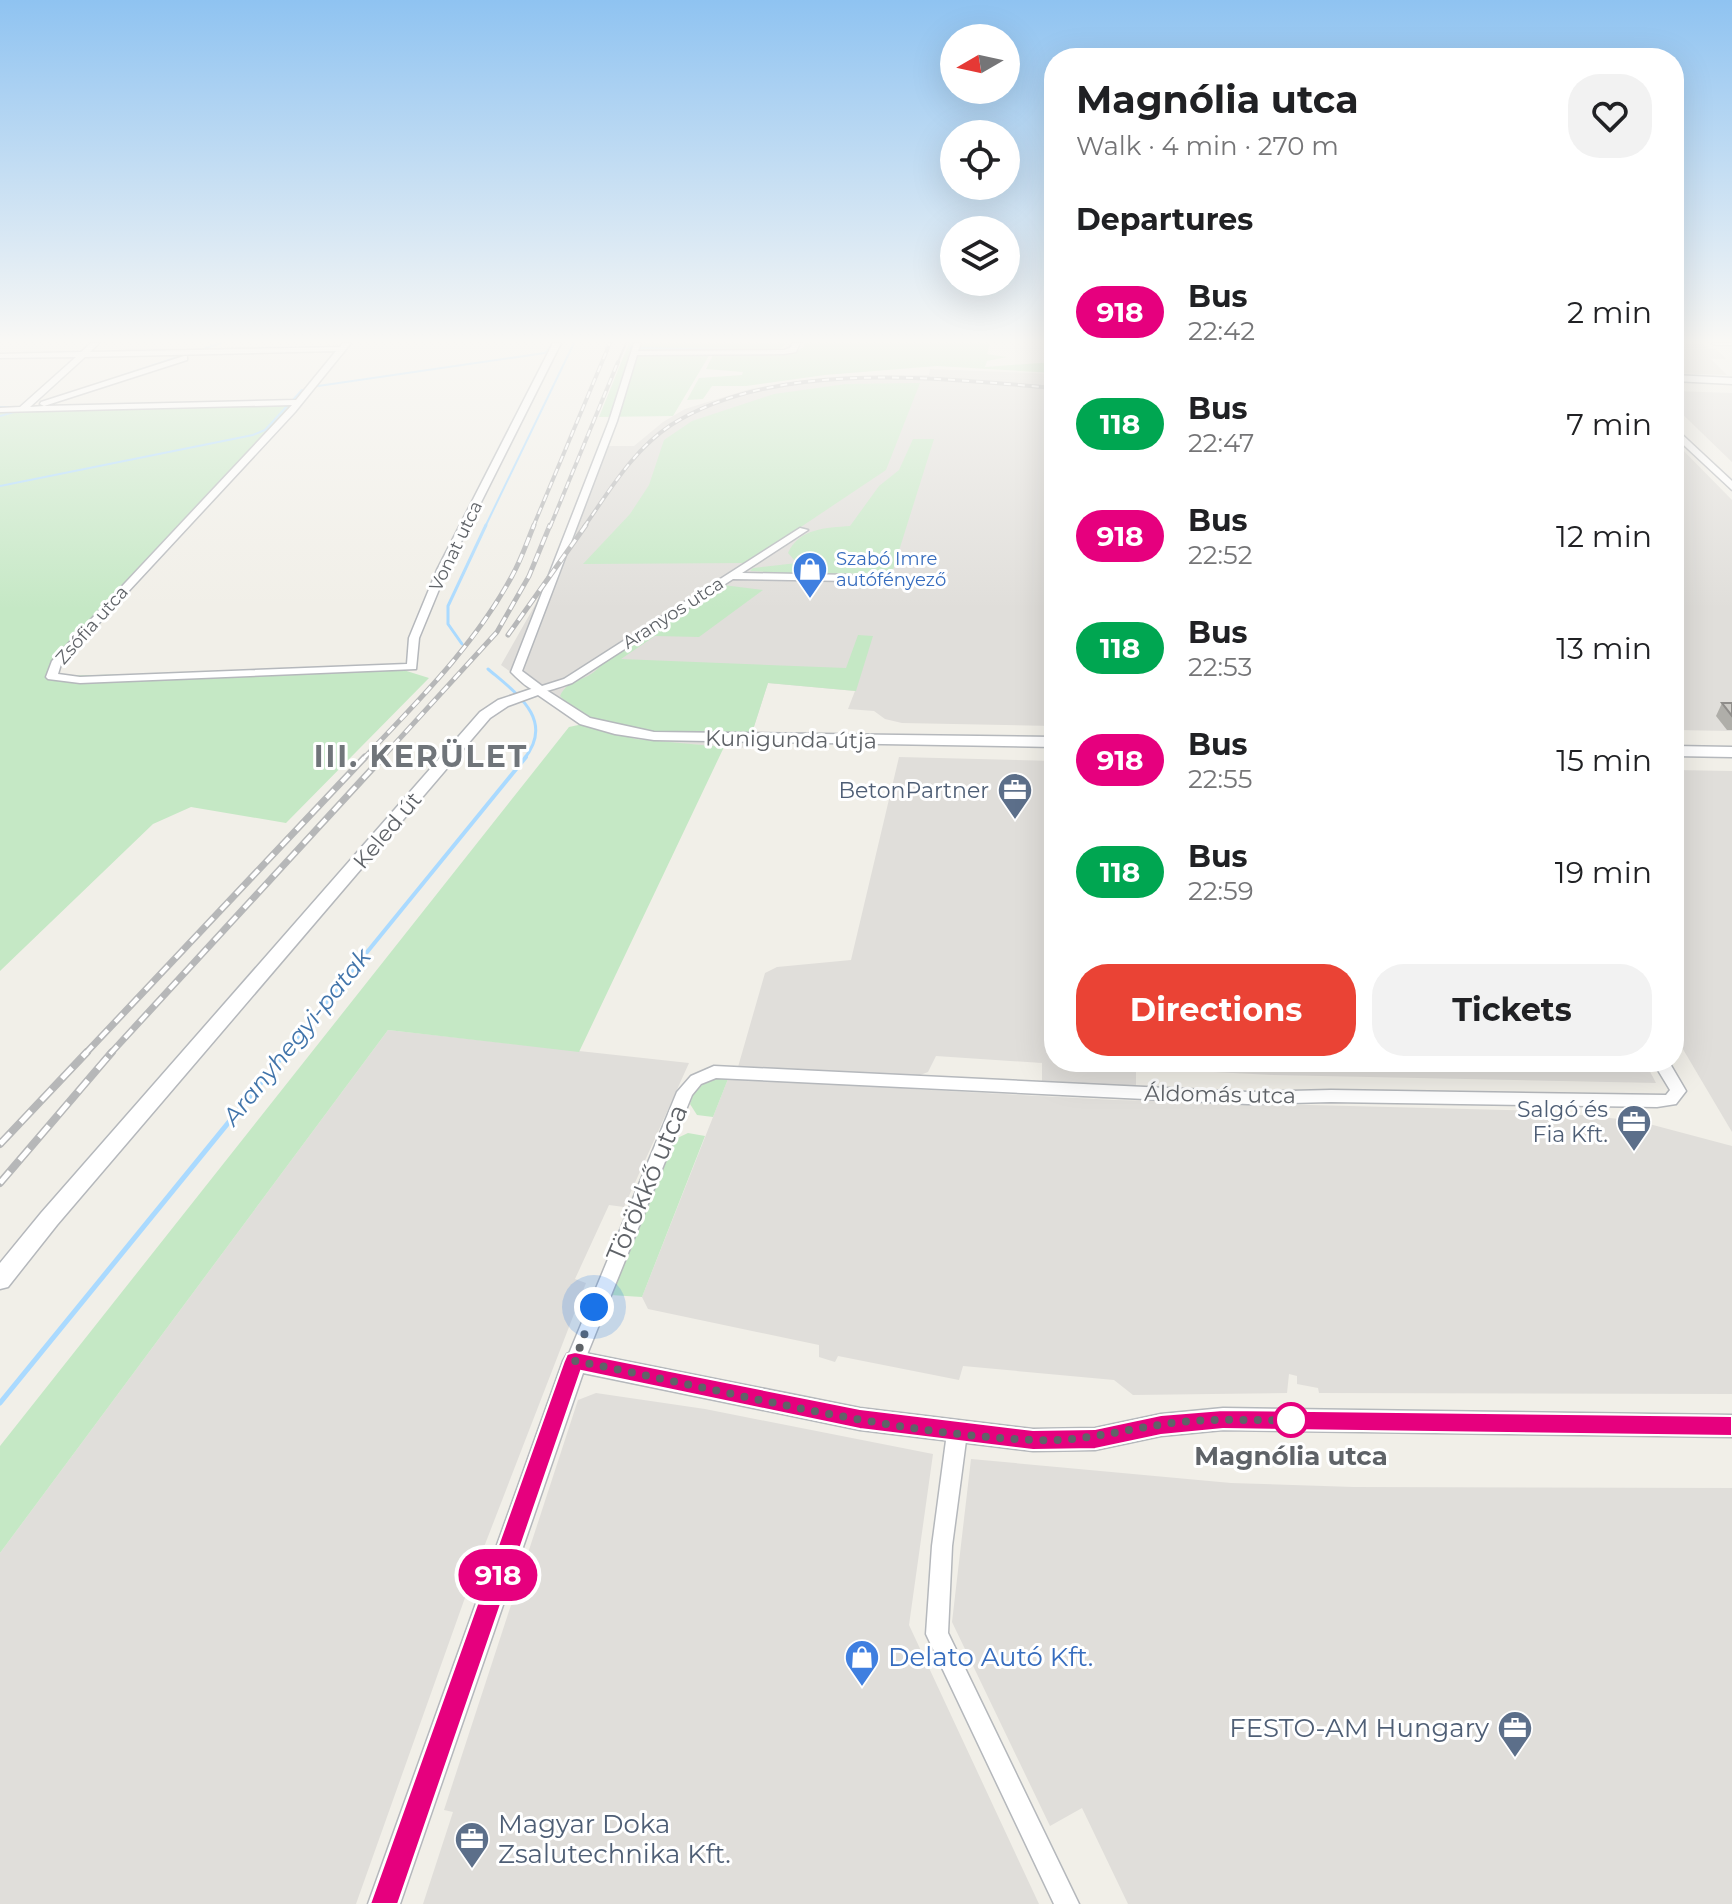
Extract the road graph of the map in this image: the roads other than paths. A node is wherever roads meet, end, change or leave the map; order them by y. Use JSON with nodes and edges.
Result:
{"nodes":[{"id":1,"x":270,"y":432,"type":"edge"},
{"id":2,"x":512,"y":432,"type":"edge"},
{"id":3,"x":609,"y":432,"type":"edge"},
{"id":4,"x":1684,"y":440,"type":"edge"},
{"id":5,"x":1732,"y":487,"type":"edge"},
{"id":6,"x":803,"y":530,"type":"dead end"},
{"id":7,"x":730,"y":576,"type":"junction"},
{"id":8,"x":851,"y":578,"type":"dead end"},
{"id":9,"x":412,"y":667,"type":"joint"},
{"id":10,"x":534,"y":692,"type":"junction"},
{"id":11,"x":1044,"y":742,"type":"edge"},
{"id":12,"x":1684,"y":751,"type":"edge"},
{"id":13,"x":1732,"y":752,"type":"edge"},
{"id":14,"x":724,"y":1072,"type":"joint"},
{"id":15,"x":1667,"y":1072,"type":"edge"},
{"id":16,"x":0,"y":1280,"type":"edge"},
{"id":17,"x":575,"y":1361,"type":"junction"},
{"id":18,"x":1732,"y":1426,"type":"edge"},
{"id":19,"x":957,"y":1433,"type":"junction"},
{"id":20,"x":384,"y":1904,"type":"edge"},
{"id":21,"x":1067,"y":1904,"type":"edge"}],
"edges":[{"from":1,"to":9,"type":"street","name":"Zsófia utca"},
{"from":2,"to":9,"type":"street","name":"Vonat utca"},
{"from":3,"to":10,"type":"street"},
{"from":4,"to":5,"type":"street"},
{"from":6,"to":7,"type":"street","name":"Aranyos utca"},
{"from":7,"to":8,"type":"street"},
{"from":7,"to":10,"type":"street","name":"Aranyos utca"},
{"from":10,"to":11,"type":"street","name":"Kunigunda útja"},
{"from":10,"to":16,"type":"street","name":"Keled út"},
{"from":12,"to":13,"type":"street"},
{"from":14,"to":15,"type":"street","name":"Áldomás utca"},
{"from":14,"to":17,"type":"street","name":"Törökkő utca"},
{"from":17,"to":19,"type":"street"},
{"from":17,"to":20,"type":"street","name":"Törökkő utca"},
{"from":18,"to":19,"type":"street"},
{"from":19,"to":21,"type":"street"}]}
